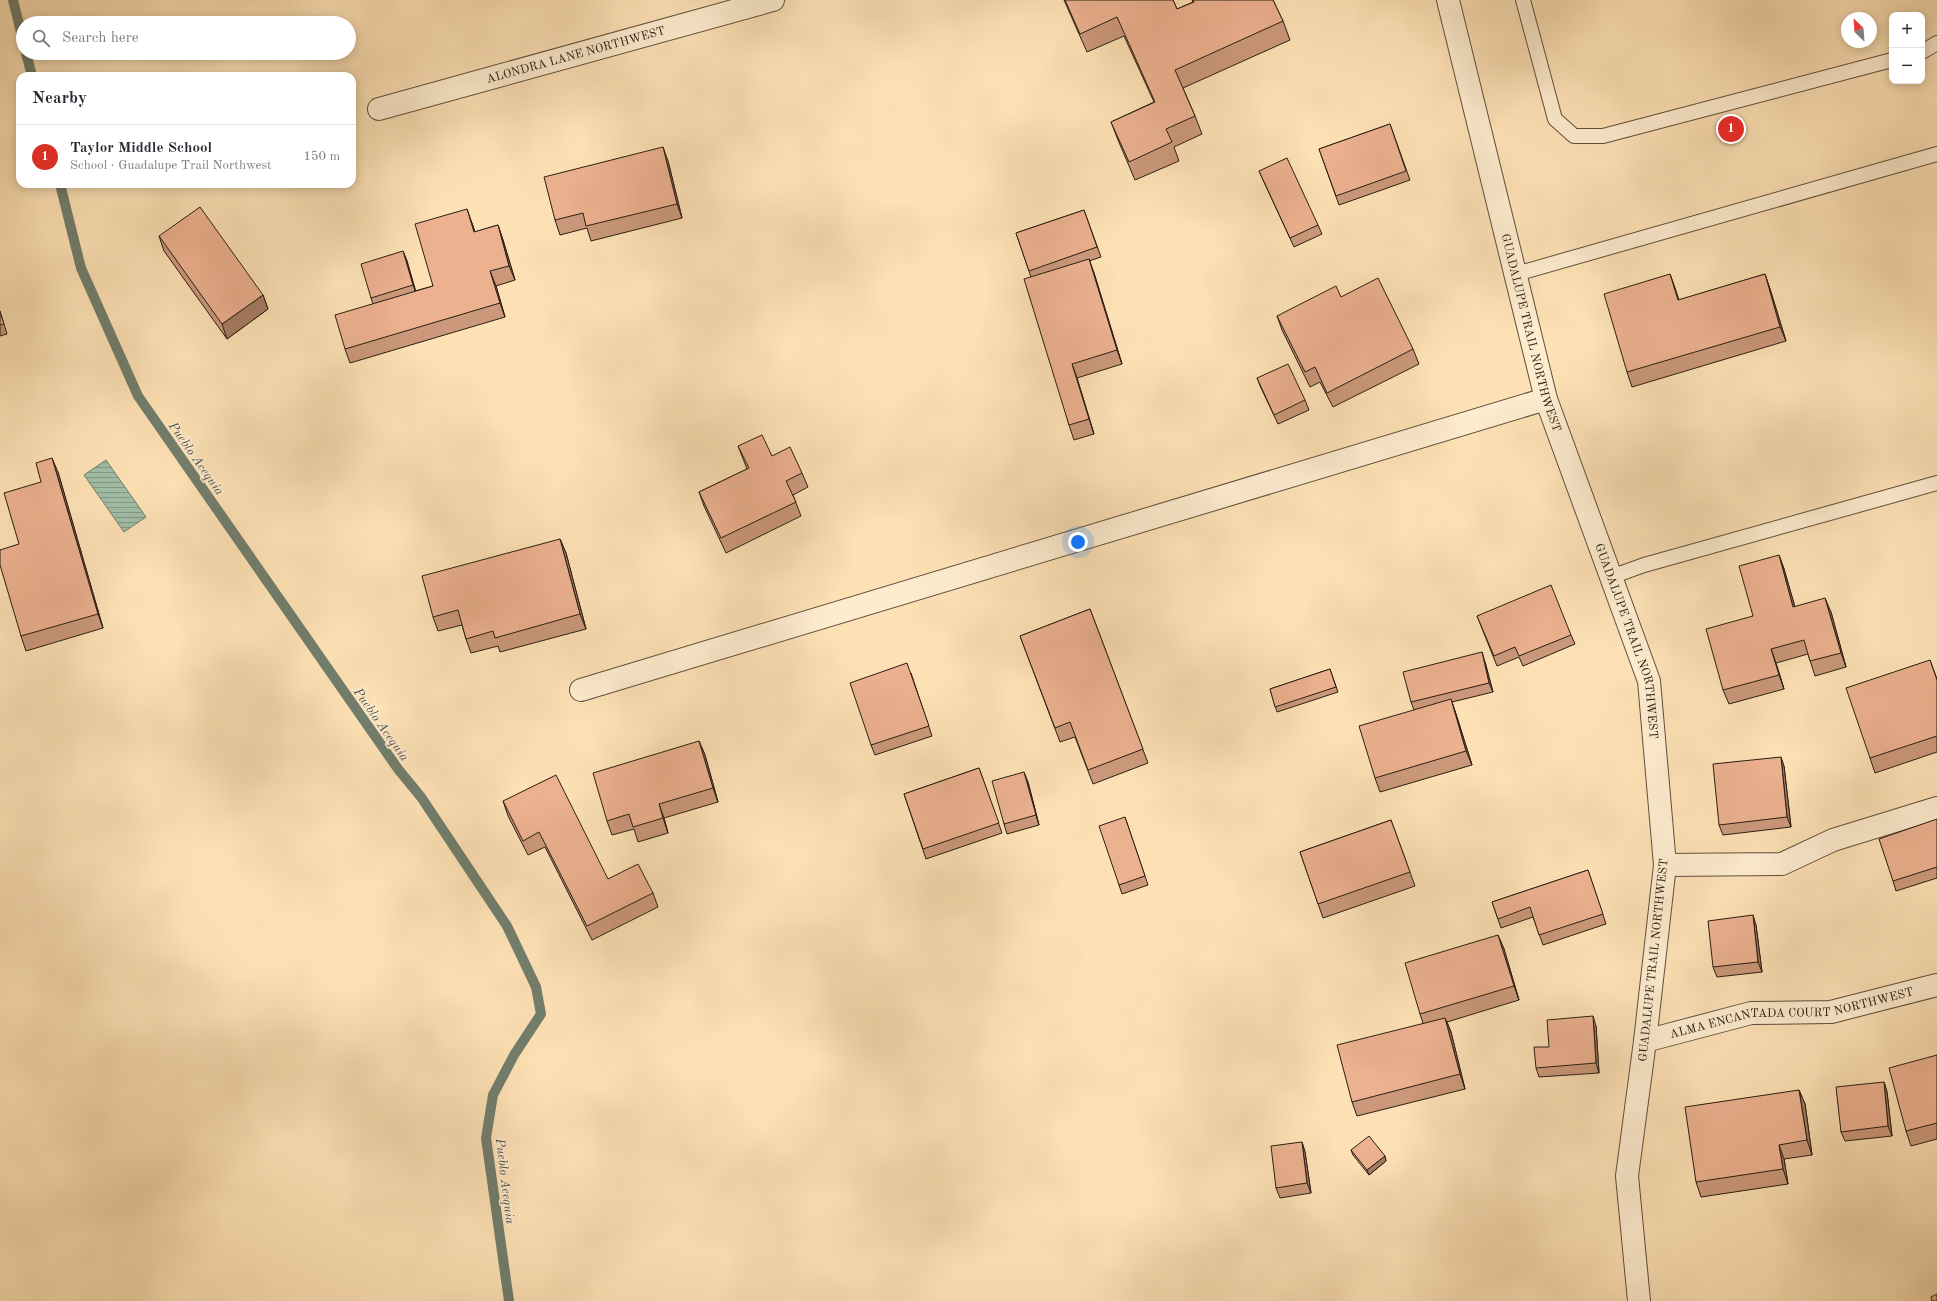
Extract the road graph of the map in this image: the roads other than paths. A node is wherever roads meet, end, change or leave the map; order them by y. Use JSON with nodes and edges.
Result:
{"nodes":[{"id":1,"x":772,"y":0,"type":"edge"},
{"id":2,"x":1448,"y":0,"type":"edge"},
{"id":3,"x":1523,"y":0,"type":"edge"},
{"id":4,"x":1937,"y":43,"type":"edge"},
{"id":5,"x":1925,"y":50,"type":"edge"},
{"id":6,"x":1889,"y":61,"type":"edge"},
{"id":7,"x":379,"y":109,"type":"dead end"},
{"id":8,"x":1937,"y":154,"type":"edge"},
{"id":9,"x":1516,"y":274,"type":"junction"},
{"id":10,"x":1546,"y":398,"type":"junction"},
{"id":11,"x":1937,"y":482,"type":"edge"},
{"id":12,"x":1611,"y":577,"type":"junction"},
{"id":13,"x":581,"y":690,"type":"dead end"},
{"id":14,"x":1937,"y":808,"type":"edge"},
{"id":15,"x":1665,"y":865,"type":"junction"},
{"id":16,"x":1937,"y":985,"type":"edge"},
{"id":17,"x":1646,"y":1041,"type":"junction"},
{"id":18,"x":1639,"y":1301,"type":"edge"}],
"edges":[{"from":1,"to":7,"type":"street","name":"ALONDRA LANE NORTHWEST"},
{"from":2,"to":9,"type":"street","name":"GUADALUPE TRAIL NORTHWEST"},
{"from":3,"to":6,"type":"lane"},
{"from":4,"to":5,"type":"lane"},
{"from":8,"to":9,"type":"lane"},
{"from":9,"to":10,"type":"street","name":"GUADALUPE TRAIL NORTHWEST"},
{"from":10,"to":12,"type":"street","name":"GUADALUPE TRAIL NORTHWEST"},
{"from":10,"to":13,"type":"street"},
{"from":11,"to":12,"type":"lane"},
{"from":12,"to":15,"type":"street","name":"GUADALUPE TRAIL NORTHWEST"},
{"from":14,"to":15,"type":"street"},
{"from":15,"to":17,"type":"street","name":"GUADALUPE TRAIL NORTHWEST"},
{"from":16,"to":17,"type":"street","name":"ALMA ENCANTADA COURT NORTHWEST"},
{"from":17,"to":18,"type":"street","name":"GUADALUPE TRAIL NORTHWEST"}]}
